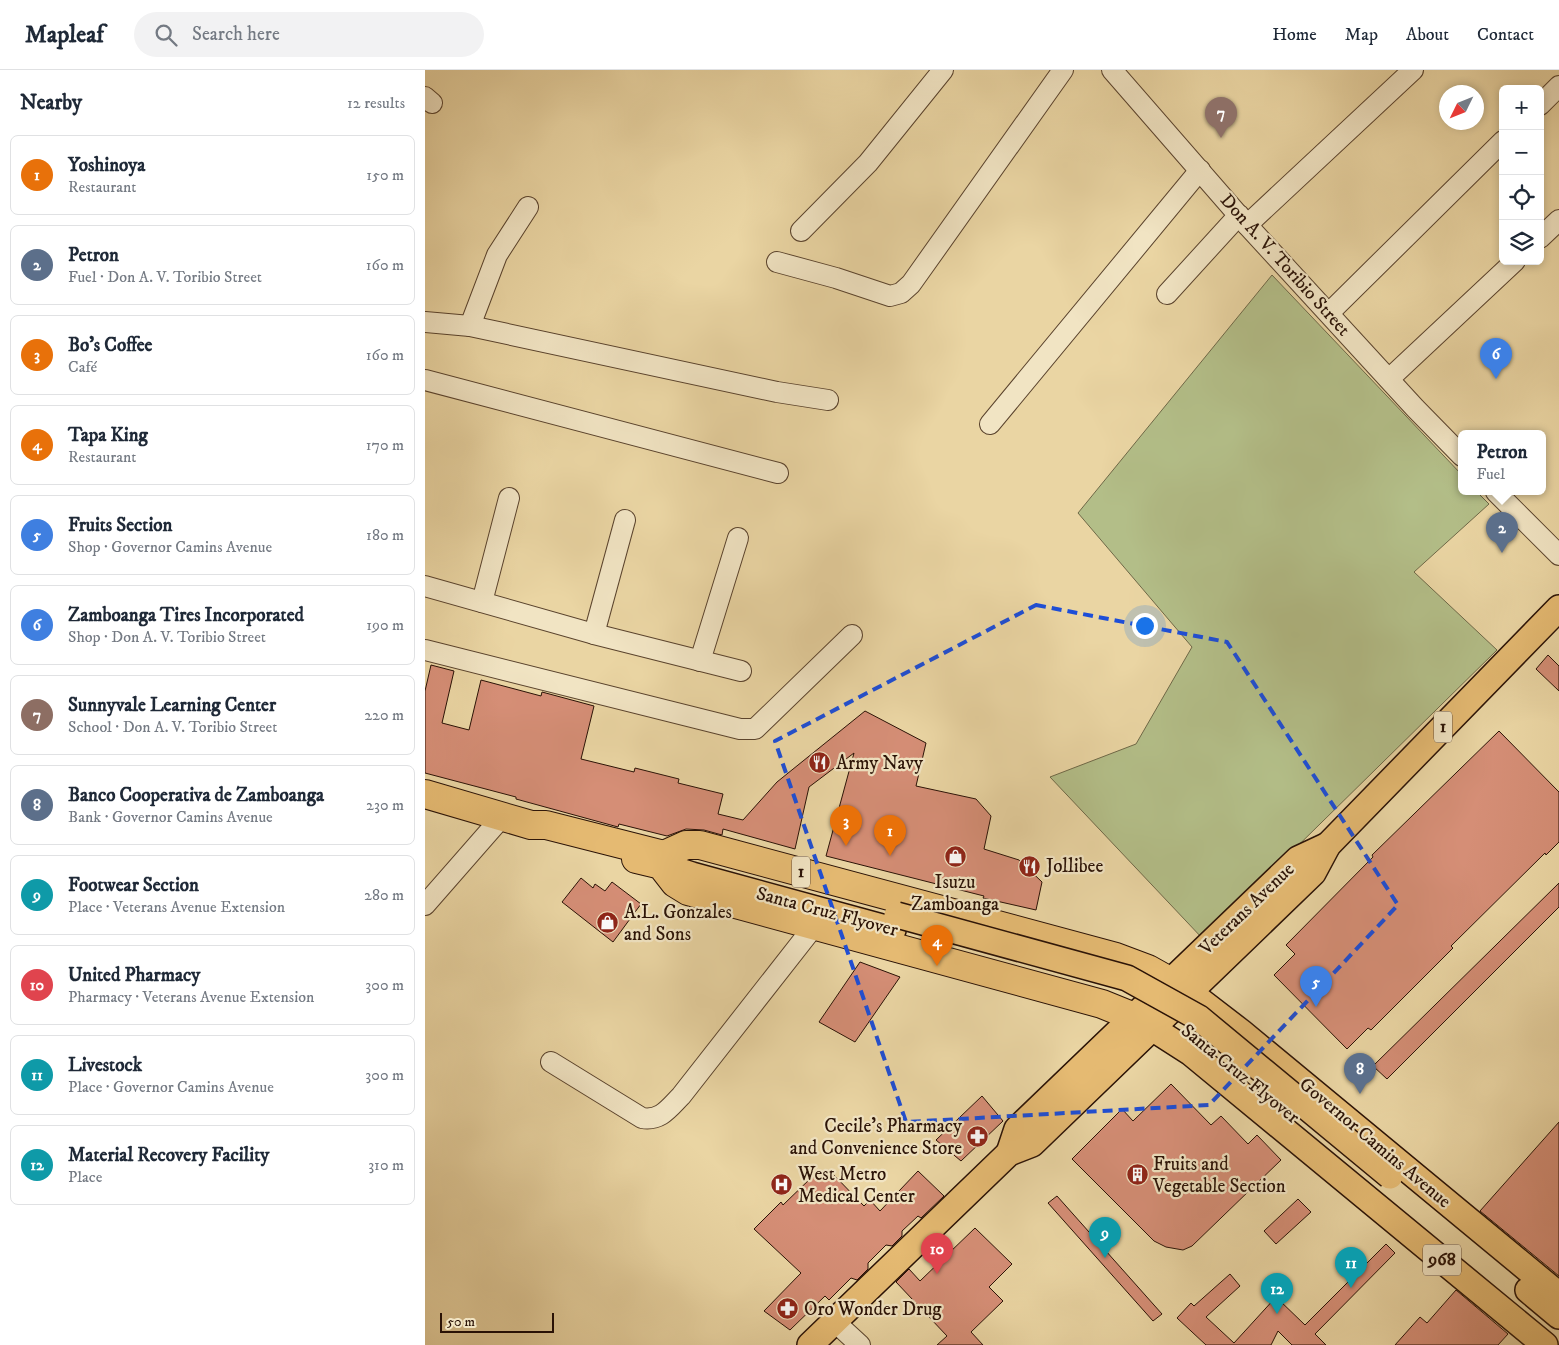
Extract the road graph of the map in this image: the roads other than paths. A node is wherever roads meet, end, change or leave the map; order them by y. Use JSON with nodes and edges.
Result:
{"nodes":[{"id":1,"x":943,"y":70,"type":"edge"},
{"id":2,"x":1063,"y":70,"type":"edge"},
{"id":3,"x":1112,"y":70,"type":"edge"},
{"id":4,"x":1413,"y":70,"type":"edge"},
{"id":5,"x":1559,"y":86,"type":"edge"},
{"id":6,"x":1544,"y":100,"type":"edge"},
{"id":7,"x":1499,"y":146,"type":"edge"},
{"id":8,"x":1200,"y":170,"type":"junction"},
{"id":9,"x":528,"y":207,"type":"dead end"},
{"id":10,"x":1243,"y":220,"type":"junction"},
{"id":11,"x":1559,"y":220,"type":"edge"},
{"id":12,"x":801,"y":231,"type":"dead end"},
{"id":13,"x":1544,"y":234,"type":"edge"},
{"id":14,"x":777,"y":262,"type":"dead end"},
{"id":15,"x":1511,"y":265,"type":"edge"},
{"id":16,"x":1167,"y":294,"type":"dead end"},
{"id":17,"x":1329,"y":313,"type":"junction"},
{"id":18,"x":425,"y":322,"type":"edge"},
{"id":19,"x":470,"y":326,"type":"junction"},
{"id":20,"x":1389,"y":379,"type":"junction"},
{"id":21,"x":425,"y":380,"type":"edge"},
{"id":22,"x":828,"y":400,"type":"dead end"},
{"id":23,"x":990,"y":424,"type":"dead end"},
{"id":24,"x":1458,"y":452,"type":"edge"},
{"id":25,"x":778,"y":472,"type":"dead end"},
{"id":26,"x":1499,"y":495,"type":"edge"},
{"id":27,"x":509,"y":498,"type":"dead end"},
{"id":28,"x":625,"y":520,"type":"dead end"},
{"id":29,"x":738,"y":538,"type":"dead end"},
{"id":30,"x":1559,"y":555,"type":"edge"},
{"id":31,"x":425,"y":586,"type":"edge"},
{"id":32,"x":482,"y":602,"type":"junction"},
{"id":33,"x":1559,"y":608,"type":"edge"},
{"id":34,"x":594,"y":634,"type":"junction"},
{"id":35,"x":852,"y":635,"type":"dead end"},
{"id":36,"x":425,"y":650,"type":"edge"},
{"id":37,"x":700,"y":661,"type":"junction"},
{"id":38,"x":741,"y":671,"type":"dead end"},
{"id":39,"x":425,"y":794,"type":"edge"},
{"id":40,"x":517,"y":821,"type":"junction"},
{"id":41,"x":663,"y":860,"type":"junction"},
{"id":42,"x":425,"y":905,"type":"edge"},
{"id":43,"x":939,"y":910,"type":"junction"},
{"id":44,"x":815,"y":925,"type":"junction"},
{"id":45,"x":1016,"y":931,"type":"junction"},
{"id":46,"x":1093,"y":951,"type":"junction"},
{"id":47,"x":927,"y":956,"type":"junction"},
{"id":48,"x":1004,"y":977,"type":"junction"},
{"id":49,"x":1180,"y":987,"type":"junction"},
{"id":50,"x":1080,"y":997,"type":"junction"},
{"id":51,"x":1143,"y":1022,"type":"junction"},
{"id":52,"x":1241,"y":1032,"type":"junction"},
{"id":53,"x":551,"y":1062,"type":"dead end"},
{"id":54,"x":1211,"y":1069,"type":"junction"},
{"id":55,"x":1305,"y":1085,"type":"junction"},
{"id":56,"x":1275,"y":1122,"type":"junction"},
{"id":57,"x":1369,"y":1138,"type":"junction"},
{"id":58,"x":1339,"y":1174,"type":"junction"},
{"id":59,"x":1385,"y":1182,"type":"junction"},
{"id":60,"x":1559,"y":1295,"type":"edge"},
{"id":61,"x":1559,"y":1316,"type":"edge"},
{"id":62,"x":835,"y":1322,"type":"junction"},
{"id":63,"x":1559,"y":1336,"type":"edge"},
{"id":64,"x":811,"y":1345,"type":"edge"},
{"id":65,"x":860,"y":1345,"type":"edge"},
{"id":66,"x":1545,"y":1345,"type":"edge"}],
"edges":[{"from":1,"to":12,"type":"street"},
{"from":2,"to":14,"type":"street"},
{"from":3,"to":8,"type":"street","name":"Don A. V. Toribio Street"},
{"from":4,"to":10,"type":"street"},
{"from":5,"to":6,"type":"street"},
{"from":7,"to":17,"type":"street"},
{"from":8,"to":10,"type":"street","name":"Don A. V. Toribio Street"},
{"from":8,"to":23,"type":"street"},
{"from":9,"to":19,"type":"street"},
{"from":10,"to":16,"type":"street"},
{"from":10,"to":17,"type":"street","name":"Don A. V. Toribio Street"},
{"from":11,"to":13,"type":"street"},
{"from":15,"to":20,"type":"street"},
{"from":17,"to":20,"type":"street","name":"Don A. V. Toribio Street"},
{"from":18,"to":19,"type":"street"},
{"from":19,"to":22,"type":"street"},
{"from":20,"to":24,"type":"street","name":"Don A. V. Toribio Street"},
{"from":21,"to":25,"type":"street"},
{"from":26,"to":30,"type":"street"},
{"from":27,"to":32,"type":"street"},
{"from":28,"to":34,"type":"street"},
{"from":29,"to":37,"type":"street"},
{"from":31,"to":32,"type":"street"},
{"from":32,"to":34,"type":"street"},
{"from":33,"to":49,"type":"main road","name":"Veterans Avenue","number":"1"},
{"from":34,"to":37,"type":"street"},
{"from":35,"to":36,"type":"street"},
{"from":37,"to":38,"type":"street"},
{"from":39,"to":40,"type":"highway"},
{"from":40,"to":41,"type":"highway"},
{"from":40,"to":42,"type":"street"},
{"from":41,"to":43,"type":"highway","number":"1"},
{"from":41,"to":44,"type":"highway"},
{"from":41,"to":59,"type":"main road","name":"Santa Cruz Flyover","bridge":true},
{"from":43,"to":45,"type":"highway","number":"1"},
{"from":43,"to":47,"type":"highway"},
{"from":44,"to":47,"type":"highway"},
{"from":44,"to":53,"type":"street"},
{"from":45,"to":46,"type":"highway","number":"1"},
{"from":45,"to":48,"type":"highway"},
{"from":46,"to":49,"type":"highway","number":"1"},
{"from":46,"to":50,"type":"highway"},
{"from":47,"to":48,"type":"highway"},
{"from":48,"to":50,"type":"highway"},
{"from":49,"to":51,"type":"main road","number":"1"},
{"from":49,"to":52,"type":"main road","name":"Governor Camins Avenue","number":"968"},
{"from":50,"to":51,"type":"highway"},
{"from":51,"to":54,"type":"main road","number":"968"},
{"from":51,"to":62,"type":"main road"},
{"from":52,"to":54,"type":"main road"},
{"from":52,"to":55,"type":"main road","name":"Governor Camins Avenue","number":"968"},
{"from":54,"to":56,"type":"main road","number":"968"},
{"from":55,"to":56,"type":"main road"},
{"from":55,"to":57,"type":"main road","name":"Governor Camins Avenue","number":"968"},
{"from":56,"to":58,"type":"main road","number":"968"},
{"from":57,"to":58,"type":"main road"},
{"from":57,"to":60,"type":"main road","name":"Governor Camins Avenue","number":"968"},
{"from":58,"to":66,"type":"main road","number":"968"},
{"from":59,"to":61,"type":"main road","name":"Santa Cruz Flyover"},
{"from":59,"to":63,"type":"main road","name":"Santa Cruz Flyover"},
{"from":62,"to":64,"type":"main road"},
{"from":62,"to":65,"type":"street"}]}
